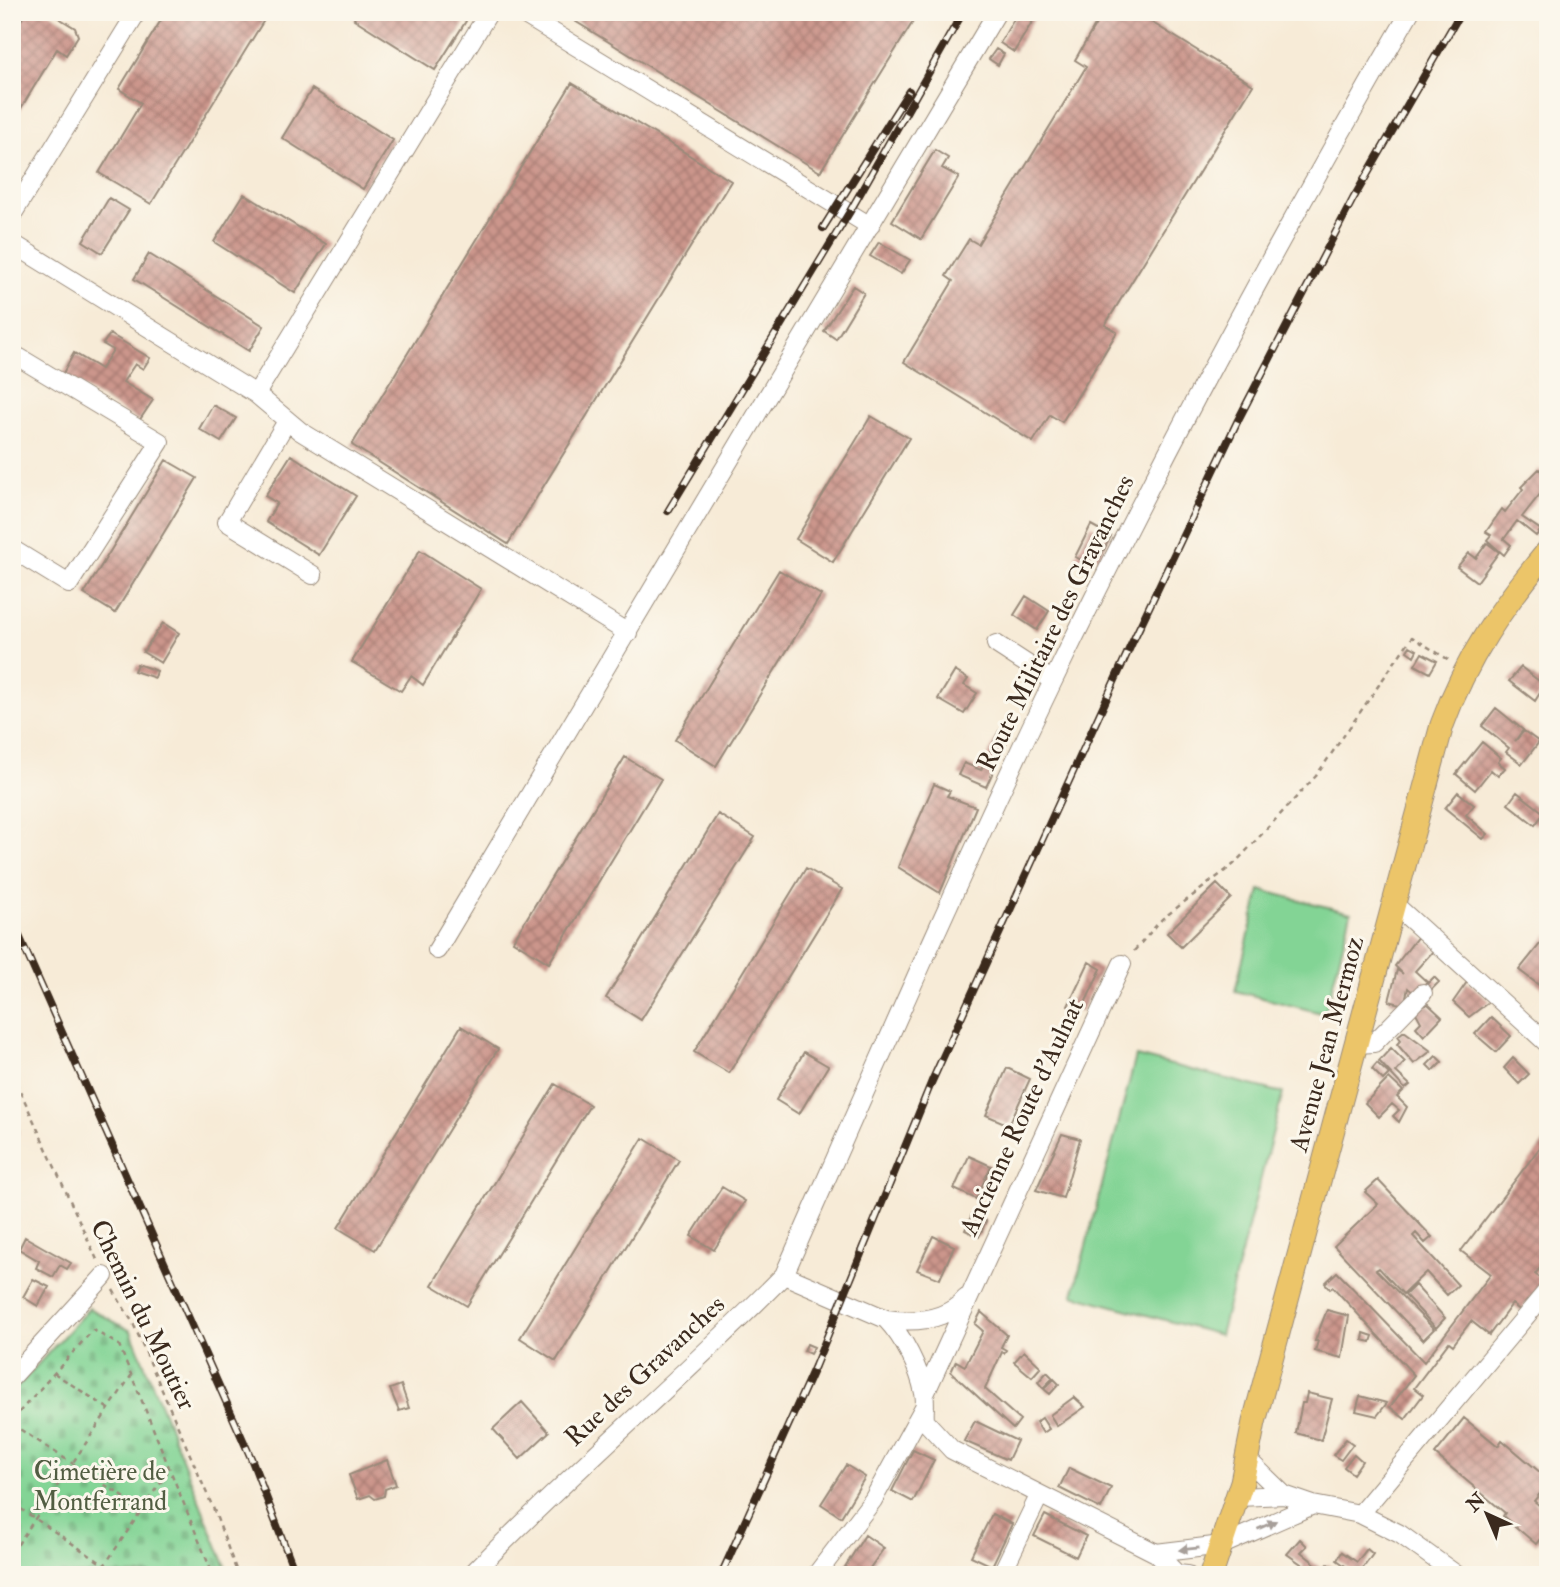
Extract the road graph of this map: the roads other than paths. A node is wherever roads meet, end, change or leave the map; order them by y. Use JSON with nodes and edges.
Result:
{"nodes":[{"id":1,"x":137,"y":12,"type":"edge"},
{"id":2,"x":489,"y":12,"type":"edge"},
{"id":3,"x":520,"y":12,"type":"edge"},
{"id":4,"x":997,"y":12,"type":"edge"},
{"id":5,"x":1410,"y":12,"type":"edge"},
{"id":6,"x":12,"y":215,"type":"edge"},
{"id":7,"x":870,"y":226,"type":"junction"},
{"id":8,"x":12,"y":243,"type":"edge"},
{"id":9,"x":12,"y":357,"type":"edge"},
{"id":10,"x":256,"y":394,"type":"junction"},
{"id":11,"x":287,"y":421,"type":"junction"},
{"id":12,"x":12,"y":549,"type":"edge"},
{"id":13,"x":1548,"y":551,"type":"edge"},
{"id":14,"x":313,"y":575,"type":"dead end"},
{"id":15,"x":628,"y":633,"type":"junction"},
{"id":16,"x":996,"y":644,"type":"dead end"},
{"id":17,"x":1053,"y":681,"type":"junction"},
{"id":18,"x":1394,"y":904,"type":"junction"},
{"id":19,"x":437,"y":950,"type":"dead end"},
{"id":20,"x":1122,"y":964,"type":"road end"},
{"id":21,"x":1423,"y":993,"type":"dead end"},
{"id":22,"x":1357,"y":1044,"type":"junction"},
{"id":23,"x":1548,"y":1044,"type":"edge"},
{"id":24,"x":785,"y":1275,"type":"junction"},
{"id":25,"x":104,"y":1276,"type":"road end"},
{"id":26,"x":1547,"y":1291,"type":"edge"},
{"id":27,"x":970,"y":1293,"type":"junction"},
{"id":28,"x":880,"y":1316,"type":"junction"},
{"id":29,"x":12,"y":1377,"type":"edge"},
{"id":30,"x":924,"y":1401,"type":"junction"},
{"id":31,"x":1246,"y":1458,"type":"junction"},
{"id":32,"x":1284,"y":1495,"type":"junction"},
{"id":33,"x":1039,"y":1496,"type":"junction"},
{"id":34,"x":1238,"y":1497,"type":"junction"},
{"id":35,"x":1313,"y":1505,"type":"junction"},
{"id":36,"x":1360,"y":1514,"type":"junction"},
{"id":37,"x":1222,"y":1545,"type":"junction"},
{"id":38,"x":1156,"y":1553,"type":"junction"},
{"id":39,"x":1181,"y":1574,"type":"edge"},
{"id":40,"x":471,"y":1575,"type":"edge"},
{"id":41,"x":816,"y":1575,"type":"edge"},
{"id":42,"x":1001,"y":1575,"type":"edge"},
{"id":43,"x":1211,"y":1575,"type":"edge"},
{"id":44,"x":1457,"y":1575,"type":"edge"}],
"edges":[{"from":1,"to":6,"type":"street"},
{"from":2,"to":10,"type":"street"},
{"from":3,"to":7,"type":"street"},
{"from":4,"to":7,"type":"street"},
{"from":5,"to":17,"type":"street","name":"Route Militaire des Gravanches"},
{"from":7,"to":15,"type":"street"},
{"from":8,"to":10,"type":"street"},
{"from":9,"to":12,"type":"street"},
{"from":10,"to":11,"type":"street"},
{"from":11,"to":14,"type":"street"},
{"from":11,"to":15,"type":"street"},
{"from":13,"to":18,"type":"main road","name":"Avenue Jean Mermoz"},
{"from":15,"to":19,"type":"street"},
{"from":16,"to":17,"type":"street"},
{"from":17,"to":24,"type":"street","name":"Route Militaire des Gravanches"},
{"from":18,"to":22,"type":"main road","name":"Avenue Jean Mermoz"},
{"from":18,"to":23,"type":"street"},
{"from":20,"to":27,"type":"street","name":"Ancienne Route d'Aulnat"},
{"from":21,"to":22,"type":"street"},
{"from":22,"to":31,"type":"main road","name":"Avenue Jean Mermoz"},
{"from":24,"to":28,"type":"street"},
{"from":24,"to":40,"type":"street","name":"Rue des Gravanches"},
{"from":25,"to":29,"type":"street"},
{"from":26,"to":36,"type":"street"},
{"from":27,"to":28,"type":"street","name":"Ancienne Route d'Aulnat"},
{"from":27,"to":30,"type":"street","name":"Ancienne Route d'Aulnat"},
{"from":28,"to":30,"type":"street"},
{"from":30,"to":33,"type":"street"},
{"from":30,"to":41,"type":"street","name":"Ancienne Route d'Aulnat"},
{"from":31,"to":32,"type":"street"},
{"from":31,"to":34,"type":"main road","name":"Avenue Jean Mermoz"},
{"from":32,"to":34,"type":"street"},
{"from":32,"to":35,"type":"street"},
{"from":33,"to":38,"type":"street"},
{"from":33,"to":42,"type":"street"},
{"from":34,"to":37,"type":"main road","name":"Avenue Jean Mermoz"},
{"from":35,"to":36,"type":"street"},
{"from":37,"to":35,"type":"street","one_way":true},
{"from":36,"to":44,"type":"street"},
{"from":37,"to":38,"type":"street","one_way":true},
{"from":37,"to":43,"type":"main road","name":"Avenue Jean Mermoz"},
{"from":38,"to":39,"type":"street"}]}
